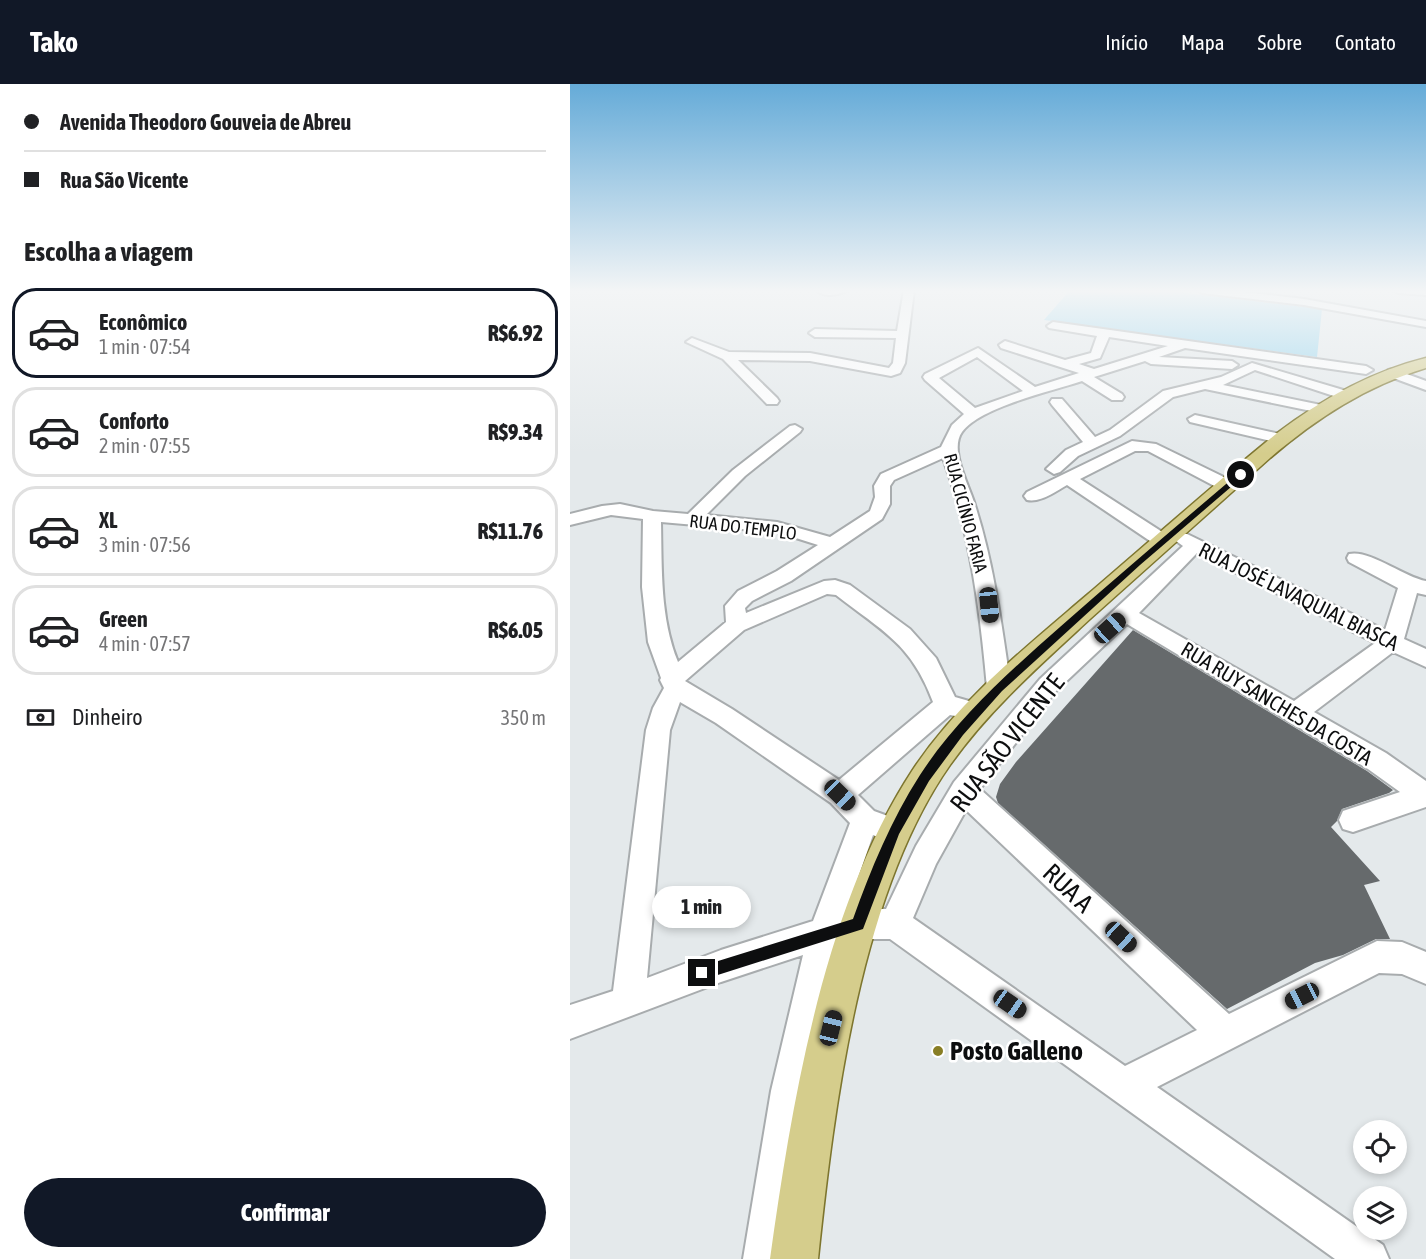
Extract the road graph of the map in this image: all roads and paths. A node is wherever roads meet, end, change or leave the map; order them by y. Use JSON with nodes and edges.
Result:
{"nodes":[{"id":1,"x":699,"y":345,"type":"edge"},
{"id":2,"x":902,"y":345,"type":"edge"},
{"id":3,"x":1005,"y":345,"type":"dead end"},
{"id":4,"x":1100,"y":345,"type":"edge"},
{"id":5,"x":1183,"y":345,"type":"joint"},
{"id":6,"x":727,"y":356,"type":"junction"},
{"id":7,"x":1140,"y":360,"type":"junction"},
{"id":8,"x":1426,"y":363,"type":"edge"},
{"id":9,"x":1066,"y":364,"type":"junction"},
{"id":10,"x":1256,"y":367,"type":"junction"},
{"id":11,"x":1393,"y":373,"type":"junction"},
{"id":12,"x":1088,"y":375,"type":"junction"},
{"id":13,"x":1365,"y":377,"type":"junction"},
{"id":14,"x":1206,"y":385,"type":"junction"},
{"id":15,"x":1426,"y":386,"type":"edge"},
{"id":16,"x":1033,"y":392,"type":"junction"},
{"id":17,"x":1345,"y":394,"type":"junction"},
{"id":18,"x":1117,"y":397,"type":"dead end"},
{"id":19,"x":772,"y":400,"type":"dead end"},
{"id":20,"x":1321,"y":409,"type":"junction"},
{"id":21,"x":974,"y":415,"type":"junction"},
{"id":22,"x":1045,"y":418,"type":"dead end"},
{"id":23,"x":1195,"y":419,"type":"dead end"},
{"id":24,"x":795,"y":429,"type":"dead end"},
{"id":25,"x":1284,"y":439,"type":"junction"},
{"id":26,"x":1092,"y":443,"type":"junction"},
{"id":27,"x":948,"y":450,"type":"junction"},
{"id":28,"x":1061,"y":473,"type":"junction"},
{"id":29,"x":1228,"y":486,"type":"junction"},
{"id":30,"x":1034,"y":496,"type":"dead end"},
{"id":31,"x":652,"y":516,"type":"junction"},
{"id":32,"x":570,"y":520,"type":"edge"},
{"id":33,"x":692,"y":521,"type":"junction"},
{"id":34,"x":1168,"y":537,"type":"junction"},
{"id":35,"x":832,"y":544,"type":"junction"},
{"id":36,"x":1195,"y":545,"type":"junction"},
{"id":37,"x":1356,"y":558,"type":"dead end"},
{"id":38,"x":1417,"y":586,"type":"edge"},
{"id":39,"x":1125,"y":614,"type":"junction"},
{"id":40,"x":737,"y":625,"type":"junction"},
{"id":41,"x":1392,"y":642,"type":"junction"},
{"id":42,"x":1426,"y":659,"type":"edge"},
{"id":43,"x":673,"y":684,"type":"junction"},
{"id":44,"x":999,"y":688,"type":"junction"},
{"id":45,"x":946,"y":705,"type":"junction"},
{"id":46,"x":977,"y":711,"type":"junction"},
{"id":47,"x":1296,"y":713,"type":"junction"},
{"id":48,"x":963,"y":790,"type":"junction"},
{"id":49,"x":840,"y":795,"type":"junction"},
{"id":50,"x":1426,"y":795,"type":"edge"},
{"id":51,"x":1353,"y":820,"type":"dead end"},
{"id":52,"x":880,"y":826,"type":"junction"},
{"id":53,"x":859,"y":927,"type":"junction"},
{"id":54,"x":1426,"y":968,"type":"edge"},
{"id":55,"x":628,"y":1002,"type":"junction"},
{"id":56,"x":570,"y":1022,"type":"edge"},
{"id":57,"x":1226,"y":1034,"type":"junction"},
{"id":58,"x":1124,"y":1085,"type":"junction"},
{"id":59,"x":763,"y":1259,"type":"edge"},
{"id":60,"x":794,"y":1259,"type":"edge"},
{"id":61,"x":1369,"y":1259,"type":"edge"}],
"edges":[{"from":1,"to":6,"type":"street"},
{"from":2,"to":6,"type":"street"},
{"from":3,"to":9,"type":"street"},
{"from":4,"to":9,"type":"street"},
{"from":5,"to":7,"type":"street","name":"RUA CICÍNIO FARIA"},
{"from":5,"to":13,"type":"street"},
{"from":6,"to":19,"type":"street"},
{"from":7,"to":10,"type":"street","name":"RUA CICÍNIO FARIA"},
{"from":7,"to":12,"type":"street","name":"RUA CICÍNIO FARIA"},
{"from":8,"to":11,"type":"main road"},
{"from":9,"to":12,"type":"street"},
{"from":10,"to":13,"type":"street","name":"RUA CICÍNIO FARIA"},
{"from":10,"to":14,"type":"street"},
{"from":10,"to":17,"type":"street"},
{"from":11,"to":13,"type":"main road"},
{"from":11,"to":15,"type":"street"},
{"from":12,"to":16,"type":"street","name":"RUA CICÍNIO FARIA"},
{"from":12,"to":18,"type":"street"},
{"from":13,"to":17,"type":"main road"},
{"from":14,"to":20,"type":"street"},
{"from":14,"to":26,"type":"street"},
{"from":16,"to":21,"type":"street","name":"RUA CICÍNIO FARIA"},
{"from":16,"to":21,"type":"street"},
{"from":17,"to":20,"type":"main road"},
{"from":20,"to":25,"type":"main road"},
{"from":21,"to":27,"type":"street","name":"RUA CICÍNIO FARIA"},
{"from":22,"to":26,"type":"street"},
{"from":23,"to":25,"type":"street"},
{"from":24,"to":33,"type":"street"},
{"from":25,"to":29,"type":"main road"},
{"from":26,"to":28,"type":"street"},
{"from":27,"to":35,"type":"street"},
{"from":27,"to":44,"type":"street","name":"RUA CICÍNIO FARIA"},
{"from":28,"to":29,"type":"street"},
{"from":28,"to":30,"type":"street"},
{"from":28,"to":34,"type":"street","name":"RUA JOSÉ LAVAQUIAL BIASCA"},
{"from":29,"to":34,"type":"main road"},
{"from":31,"to":32,"type":"street","name":"RUA DO TEMPLO"},
{"from":31,"to":33,"type":"street","name":"RUA DO TEMPLO"},
{"from":31,"to":43,"type":"street"},
{"from":33,"to":35,"type":"street","name":"RUA DO TEMPLO"},
{"from":34,"to":36,"type":"street","name":"RUA JOSÉ LAVAQUIAL BIASCA"},
{"from":34,"to":44,"type":"main road"},
{"from":35,"to":40,"type":"street"},
{"from":36,"to":39,"type":"street","name":"RUA SÃO VICENTE"},
{"from":36,"to":41,"type":"street","name":"RUA JOSÉ LAVAQUIAL BIASCA"},
{"from":37,"to":38,"type":"street"},
{"from":38,"to":41,"type":"street"},
{"from":39,"to":47,"type":"street","name":"RUA RUY SANCHES DA COSTA"},
{"from":39,"to":48,"type":"street","name":"RUA SÃO VICENTE"},
{"from":40,"to":43,"type":"street"},
{"from":40,"to":45,"type":"street"},
{"from":41,"to":42,"type":"street","name":"RUA JOSÉ LAVAQUIAL BIASCA"},
{"from":41,"to":47,"type":"street"},
{"from":43,"to":49,"type":"street"},
{"from":43,"to":55,"type":"street"},
{"from":44,"to":46,"type":"main road"},
{"from":45,"to":46,"type":"street"},
{"from":45,"to":49,"type":"street"},
{"from":46,"to":52,"type":"main road"},
{"from":47,"to":50,"type":"street","name":"RUA RUY SANCHES DA COSTA"},
{"from":48,"to":53,"type":"street","name":"RUA SÃO VICENTE"},
{"from":48,"to":57,"type":"street","name":"RUA A"},
{"from":49,"to":52,"type":"street"},
{"from":50,"to":51,"type":"street"},
{"from":52,"to":53,"type":"main road"},
{"from":53,"to":55,"type":"street"},
{"from":53,"to":58,"type":"street"},
{"from":53,"to":59,"type":"street","name":"RUA SÃO VICENTE"},
{"from":53,"to":60,"type":"main road"},
{"from":54,"to":57,"type":"street"},
{"from":55,"to":56,"type":"street"},
{"from":57,"to":58,"type":"street"},
{"from":58,"to":61,"type":"street"}]}
